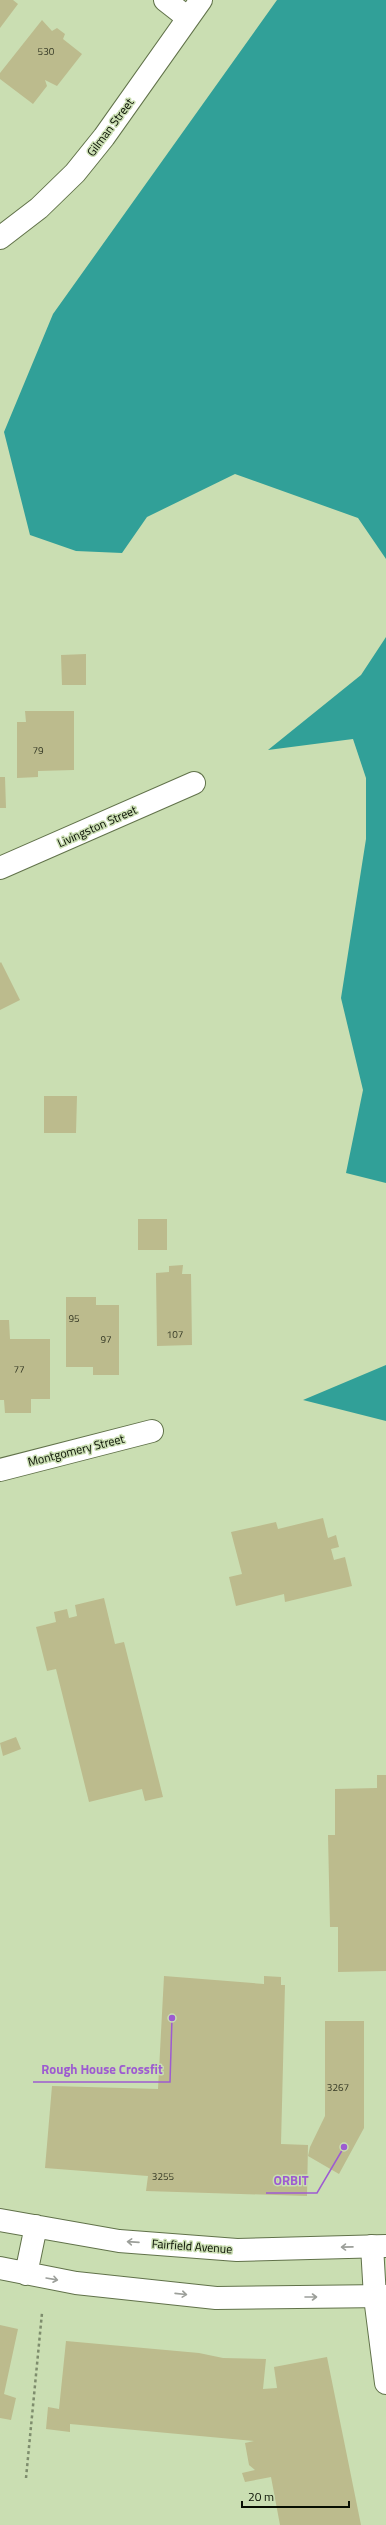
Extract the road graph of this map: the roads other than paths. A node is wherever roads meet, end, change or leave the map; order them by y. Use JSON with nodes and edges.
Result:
{"nodes":[{"id":1,"x":165,"y":0,"type":"edge"},
{"id":2,"x":201,"y":0,"type":"edge"},
{"id":3,"x":188,"y":18,"type":"junction"},
{"id":4,"x":0,"y":238,"type":"edge"},
{"id":5,"x":194,"y":783,"type":"dead end"},
{"id":6,"x":0,"y":868,"type":"edge"},
{"id":7,"x":152,"y":1431,"type":"dead end"},
{"id":8,"x":0,"y":1470,"type":"edge"},
{"id":9,"x":0,"y":2220,"type":"edge"},
{"id":10,"x":36,"y":2226,"type":"junction"},
{"id":11,"x":379,"y":2246,"type":"edge"},
{"id":12,"x":0,"y":2268,"type":"edge"},
{"id":13,"x":26,"y":2274,"type":"junction"},
{"id":14,"x":381,"y":2296,"type":"edge"},
{"id":15,"x":386,"y":2383,"type":"edge"}],
"edges":[{"from":1,"to":3,"type":"street"},
{"from":2,"to":3,"type":"street","name":"Gilman Street"},
{"from":3,"to":4,"type":"street","name":"Gilman Street"},
{"from":5,"to":6,"type":"street","name":"Livingston Street"},
{"from":7,"to":8,"type":"street","name":"Montgomery Street"},
{"from":9,"to":10,"type":"street","name":"Fairfield Avenue"},
{"from":11,"to":10,"type":"street","name":"Fairfield Avenue","one_way":true},
{"from":10,"to":13,"type":"street"},
{"from":11,"to":14,"type":"street"},
{"from":12,"to":13,"type":"street"},
{"from":13,"to":14,"type":"street","one_way":true},
{"from":14,"to":15,"type":"street"}]}
